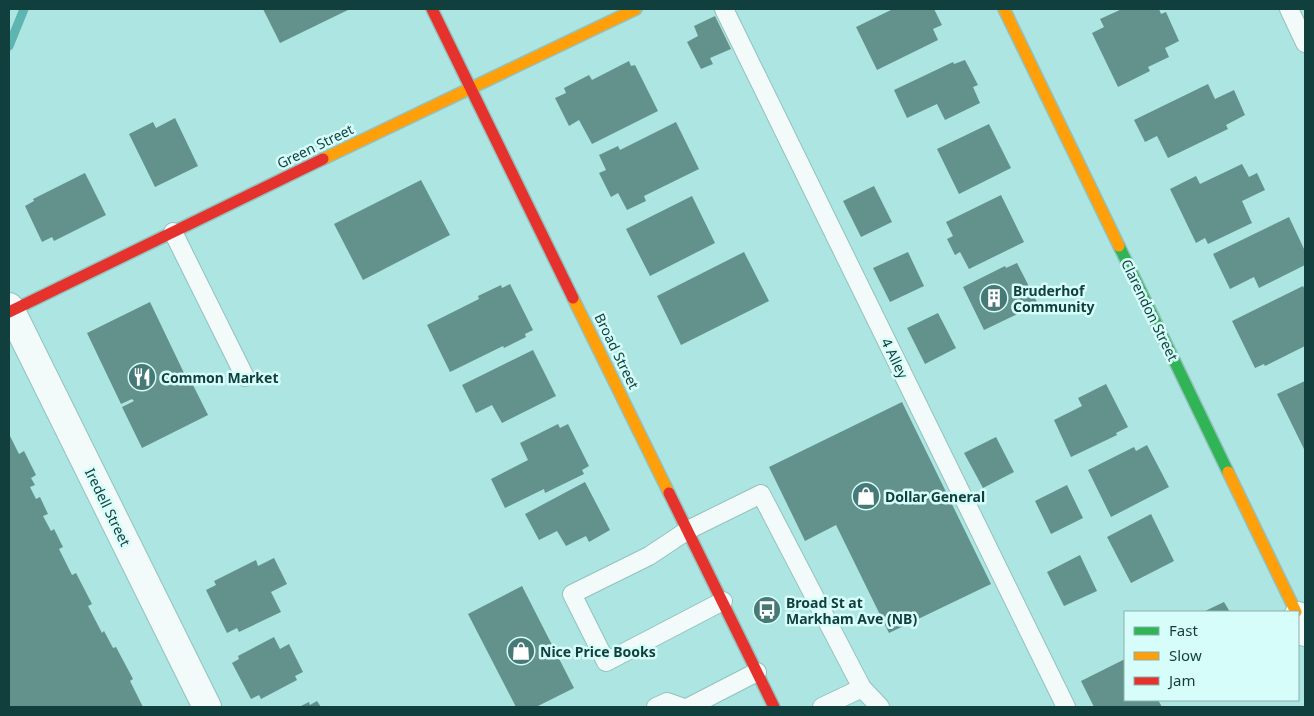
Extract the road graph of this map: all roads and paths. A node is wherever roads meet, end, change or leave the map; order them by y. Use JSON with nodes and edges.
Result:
{"nodes":[{"id":1,"x":432,"y":9,"type":"edge"},
{"id":2,"x":636,"y":9,"type":"edge"},
{"id":3,"x":724,"y":9,"type":"edge"},
{"id":4,"x":1004,"y":9,"type":"edge"},
{"id":5,"x":1289,"y":9,"type":"edge"},
{"id":6,"x":1305,"y":43,"type":"edge"},
{"id":7,"x":471,"y":88,"type":"junction"},
{"id":8,"x":173,"y":232,"type":"junction"},
{"id":9,"x":9,"y":310,"type":"edge"},
{"id":10,"x":245,"y":377,"type":"dead end"},
{"id":11,"x":688,"y":530,"type":"junction"},
{"id":12,"x":723,"y":600,"type":"junction"},
{"id":13,"x":1296,"y":611,"type":"edge"},
{"id":14,"x":1299,"y":618,"type":"edge"},
{"id":15,"x":1305,"y":632,"type":"edge"},
{"id":16,"x":757,"y":672,"type":"junction"},
{"id":17,"x":862,"y":688,"type":"junction"},
{"id":18,"x":207,"y":707,"type":"edge"},
{"id":19,"x":656,"y":707,"type":"edge"},
{"id":20,"x":681,"y":707,"type":"edge"},
{"id":21,"x":689,"y":707,"type":"edge"},
{"id":22,"x":774,"y":707,"type":"edge"},
{"id":23,"x":822,"y":707,"type":"edge"},
{"id":24,"x":880,"y":707,"type":"edge"},
{"id":25,"x":1066,"y":707,"type":"edge"}],
"edges":[{"from":1,"to":7,"type":"street","name":"Broad Street"},
{"from":2,"to":7,"type":"street","name":"Green Street"},
{"from":3,"to":25,"type":"lane","name":"4 Alley"},
{"from":4,"to":13,"type":"street","name":"Clarendon Street"},
{"from":5,"to":6,"type":"lane"},
{"from":7,"to":8,"type":"street","name":"Green Street"},
{"from":7,"to":11,"type":"street","name":"Broad Street"},
{"from":8,"to":9,"type":"street","name":"Green Street"},
{"from":8,"to":10,"type":"lane"},
{"from":9,"to":18,"type":"street","name":"Iredell Street"},
{"from":11,"to":12,"type":"street","name":"Broad Street"},
{"from":11,"to":12,"type":"lane"},
{"from":11,"to":17,"type":"lane"},
{"from":12,"to":16,"type":"street","name":"Broad Street"},
{"from":14,"to":15,"type":"street"},
{"from":16,"to":21,"type":"lane"},
{"from":16,"to":22,"type":"street","name":"Broad Street"},
{"from":17,"to":23,"type":"lane"},
{"from":17,"to":24,"type":"lane"},
{"from":19,"to":20,"type":"lane"}]}
